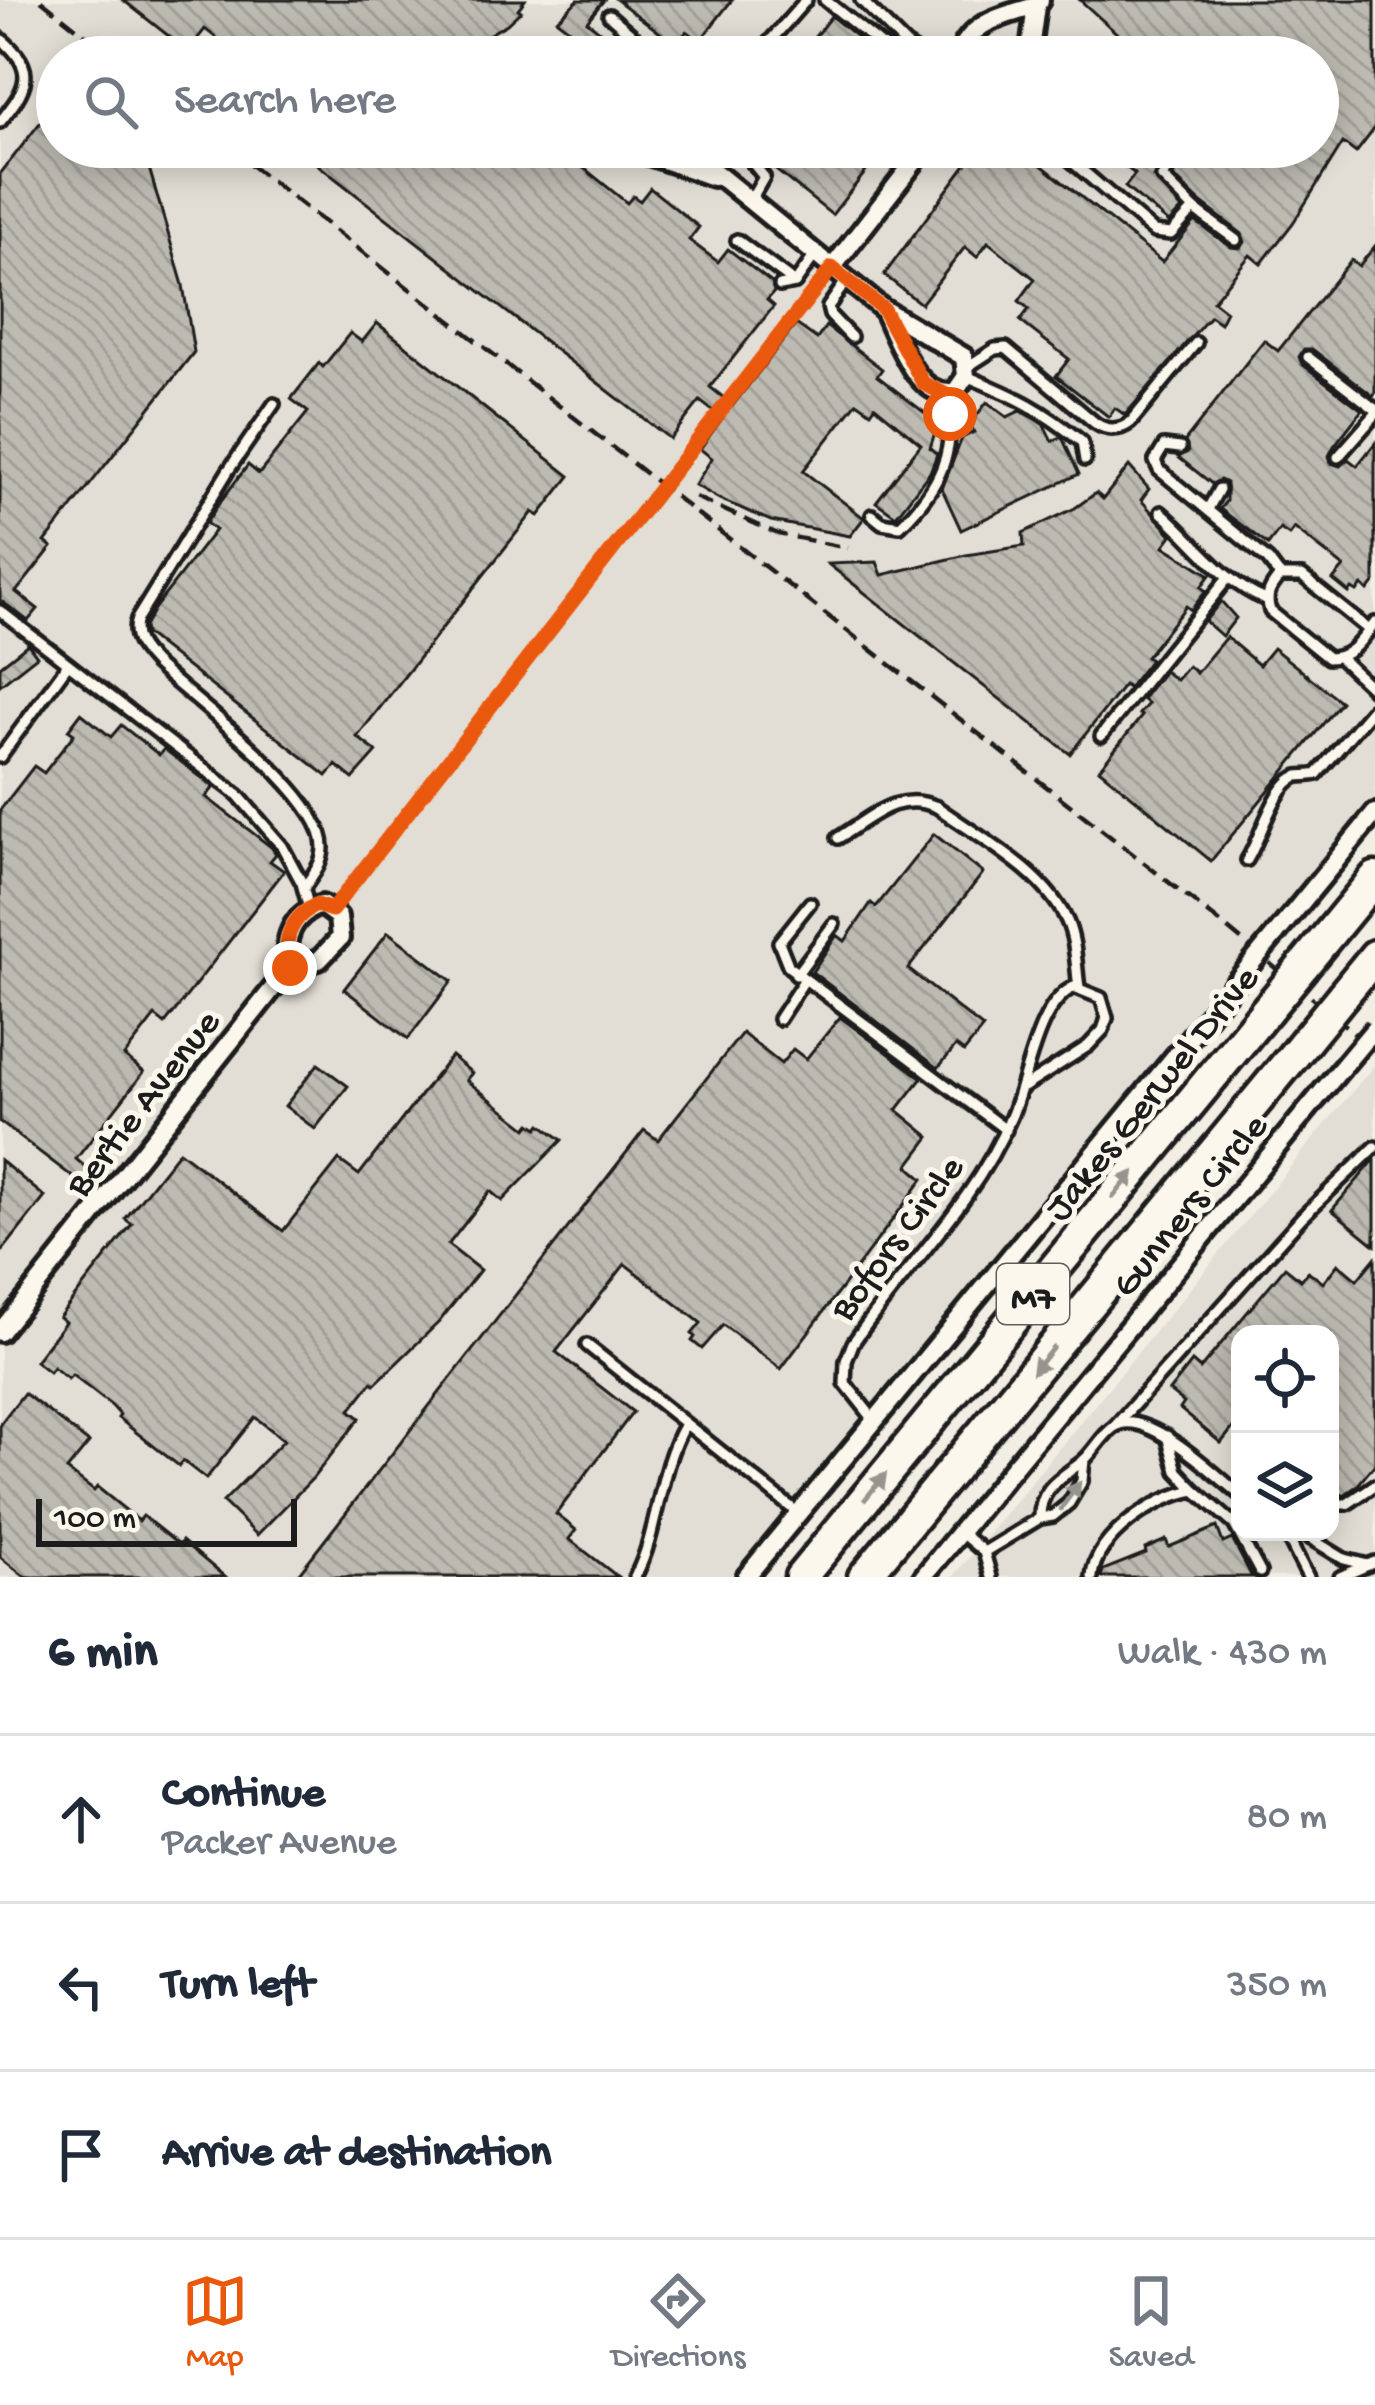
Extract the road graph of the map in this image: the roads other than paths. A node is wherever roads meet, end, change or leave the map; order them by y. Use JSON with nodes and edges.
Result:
{"nodes":[{"id":1,"x":806,"y":0,"type":"edge"},
{"id":2,"x":825,"y":0,"type":"edge"},
{"id":3,"x":862,"y":0,"type":"edge"},
{"id":4,"x":1038,"y":3,"type":"edge"},
{"id":5,"x":609,"y":15,"type":"dead end"},
{"id":6,"x":633,"y":36,"type":"edge"},
{"id":7,"x":774,"y":36,"type":"edge"},
{"id":8,"x":870,"y":36,"type":"edge"},
{"id":9,"x":896,"y":36,"type":"edge"},
{"id":10,"x":968,"y":36,"type":"edge"},
{"id":11,"x":1032,"y":36,"type":"edge"},
{"id":12,"x":0,"y":38,"type":"edge"},
{"id":13,"x":0,"y":122,"type":"edge"},
{"id":14,"x":688,"y":168,"type":"edge"},
{"id":15,"x":714,"y":168,"type":"edge"},
{"id":16,"x":757,"y":168,"type":"edge"},
{"id":17,"x":912,"y":168,"type":"edge"},
{"id":18,"x":1079,"y":168,"type":"edge"},
{"id":19,"x":1167,"y":168,"type":"edge"},
{"id":20,"x":720,"y":179,"type":"junction"},
{"id":21,"x":749,"y":202,"type":"junction"},
{"id":22,"x":1194,"y":209,"type":"junction"},
{"id":23,"x":737,"y":240,"type":"dead end"},
{"id":24,"x":1236,"y":240,"type":"dead end"},
{"id":25,"x":814,"y":255,"type":"junction"},
{"id":26,"x":839,"y":274,"type":"junction"},
{"id":27,"x":795,"y":283,"type":"junction"},
{"id":28,"x":780,"y":286,"type":"dead end"},
{"id":29,"x":883,"y":309,"type":"junction"},
{"id":30,"x":851,"y":337,"type":"dead end"},
{"id":31,"x":1196,"y":343,"type":"dead end"},
{"id":32,"x":1308,"y":357,"type":"dead end"},
{"id":33,"x":967,"y":371,"type":"junction"},
{"id":34,"x":946,"y":395,"type":"junction"},
{"id":35,"x":274,"y":404,"type":"dead end"},
{"id":36,"x":1375,"y":412,"type":"edge"},
{"id":37,"x":1180,"y":448,"type":"dead end"},
{"id":38,"x":1338,"y":457,"type":"dead end"},
{"id":39,"x":1085,"y":460,"type":"dead end"},
{"id":40,"x":1219,"y":489,"type":"dead end"},
{"id":41,"x":1208,"y":509,"type":"junction"},
{"id":42,"x":1161,"y":512,"type":"dead end"},
{"id":43,"x":872,"y":515,"type":"dead end"},
{"id":44,"x":1280,"y":576,"type":"junction"},
{"id":45,"x":1228,"y":578,"type":"junction"},
{"id":46,"x":1266,"y":600,"type":"junction"},
{"id":47,"x":0,"y":611,"type":"edge"},
{"id":48,"x":1372,"y":626,"type":"edge"},
{"id":49,"x":1340,"y":658,"type":"junction"},
{"id":50,"x":68,"y":664,"type":"junction"},
{"id":51,"x":1375,"y":691,"type":"edge"},
{"id":52,"x":1375,"y":706,"type":"edge"},
{"id":53,"x":1101,"y":736,"type":"dead end"},
{"id":54,"x":0,"y":755,"type":"edge"},
{"id":55,"x":1375,"y":813,"type":"edge"},
{"id":56,"x":838,"y":838,"type":"dead end"},
{"id":57,"x":1246,"y":860,"type":"dead end"},
{"id":58,"x":1375,"y":878,"type":"edge"},
{"id":59,"x":304,"y":888,"type":"junction"},
{"id":60,"x":810,"y":903,"type":"dead end"},
{"id":61,"x":309,"y":909,"type":"junction"},
{"id":62,"x":835,"y":924,"type":"dead end"},
{"id":63,"x":1375,"y":956,"type":"edge"},
{"id":64,"x":290,"y":968,"type":"junction"},
{"id":65,"x":800,"y":978,"type":"junction"},
{"id":66,"x":1078,"y":988,"type":"junction"},
{"id":67,"x":778,"y":1018,"type":"dead end"},
{"id":68,"x":1375,"y":1028,"type":"edge"},
{"id":69,"x":1024,"y":1087,"type":"junction"},
{"id":70,"x":1006,"y":1130,"type":"junction"},
{"id":71,"x":1375,"y":1147,"type":"edge"},
{"id":72,"x":0,"y":1332,"type":"edge"},
{"id":73,"x":587,"y":1345,"type":"dead end"},
{"id":74,"x":875,"y":1421,"type":"junction"},
{"id":75,"x":685,"y":1424,"type":"junction"},
{"id":76,"x":1115,"y":1426,"type":"junction"},
{"id":77,"x":1167,"y":1436,"type":"junction"},
{"id":78,"x":1084,"y":1460,"type":"junction"},
{"id":79,"x":1375,"y":1484,"type":"edge"},
{"id":80,"x":1231,"y":1485,"type":"edge"},
{"id":81,"x":1196,"y":1490,"type":"junction"},
{"id":82,"x":1339,"y":1504,"type":"edge"},
{"id":83,"x":798,"y":1513,"type":"junction"},
{"id":84,"x":1040,"y":1518,"type":"junction"},
{"id":85,"x":960,"y":1532,"type":"junction"},
{"id":86,"x":1290,"y":1541,"type":"edge"},
{"id":87,"x":1315,"y":1541,"type":"edge"},
{"id":88,"x":984,"y":1552,"type":"junction"},
{"id":89,"x":1371,"y":1564,"type":"edge"},
{"id":90,"x":1260,"y":1572,"type":"dead end"},
{"id":91,"x":1346,"y":1576,"type":"edge"},
{"id":92,"x":635,"y":1577,"type":"edge"},
{"id":93,"x":746,"y":1577,"type":"edge"},
{"id":94,"x":801,"y":1577,"type":"edge"},
{"id":95,"x":864,"y":1577,"type":"edge"},
{"id":96,"x":923,"y":1577,"type":"edge"},
{"id":97,"x":991,"y":1577,"type":"edge"},
{"id":98,"x":1092,"y":1577,"type":"edge"},
{"id":99,"x":1308,"y":1577,"type":"edge"}],
"edges":[{"from":1,"to":7,"type":"lane"},
{"from":2,"to":8,"type":"lane"},
{"from":3,"to":9,"type":"lane"},
{"from":4,"to":10,"type":"street"},
{"from":4,"to":11,"type":"street"},
{"from":5,"to":6,"type":"lane"},
{"from":12,"to":13,"type":"lane"},
{"from":14,"to":20,"type":"street"},
{"from":15,"to":20,"type":"street"},
{"from":16,"to":21,"type":"lane"},
{"from":17,"to":26,"type":"street"},
{"from":18,"to":22,"type":"lane"},
{"from":19,"to":22,"type":"lane"},
{"from":20,"to":21,"type":"street"},
{"from":21,"to":25,"type":"street"},
{"from":22,"to":24,"type":"lane"},
{"from":23,"to":27,"type":"lane"},
{"from":25,"to":26,"type":"street"},
{"from":25,"to":27,"type":"lane"},
{"from":26,"to":29,"type":"street"},
{"from":26,"to":30,"type":"lane"},
{"from":27,"to":28,"type":"lane"},
{"from":29,"to":33,"type":"street"},
{"from":29,"to":34,"type":"street"},
{"from":31,"to":33,"type":"lane"},
{"from":32,"to":36,"type":"lane"},
{"from":33,"to":34,"type":"street"},
{"from":33,"to":39,"type":"lane"},
{"from":34,"to":43,"type":"lane"},
{"from":35,"to":59,"type":"lane"},
{"from":36,"to":38,"type":"lane"},
{"from":37,"to":41,"type":"lane"},
{"from":40,"to":41,"type":"lane"},
{"from":41,"to":44,"type":"lane"},
{"from":42,"to":45,"type":"lane"},
{"from":44,"to":46,"type":"lane"},
{"from":44,"to":48,"type":"lane"},
{"from":45,"to":46,"type":"lane"},
{"from":45,"to":53,"type":"lane"},
{"from":46,"to":49,"type":"lane"},
{"from":47,"to":50,"type":"lane"},
{"from":48,"to":49,"type":"lane"},
{"from":49,"to":51,"type":"lane"},
{"from":50,"to":54,"type":"lane"},
{"from":50,"to":59,"type":"lane"},
{"from":52,"to":57,"type":"lane"},
{"from":55,"to":74,"type":"street","bridge":true},
{"from":56,"to":66,"type":"lane"},
{"from":94,"to":58,"type":"highway","name":"Jakes Gerwel Drive","number":"M7","one_way":true,"bridge":true},
{"from":59,"to":61,"type":"lane"},
{"from":60,"to":65,"type":"lane"},
{"from":61,"to":64,"type":"street"},
{"from":61,"to":64,"type":"street"},
{"from":62,"to":65,"type":"lane"},
{"from":63,"to":95,"type":"highway","number":"M7","one_way":true,"bridge":true},
{"from":64,"to":72,"type":"street","name":"Bertie Avenue"},
{"from":65,"to":67,"type":"lane"},
{"from":65,"to":70,"type":"lane"},
{"from":66,"to":69,"type":"lane","name":"Bofors Circle"},
{"from":66,"to":69,"type":"lane"},
{"from":68,"to":85,"type":"street","name":"Gunners Circle","bridge":true},
{"from":69,"to":70,"type":"lane","name":"Bofors Circle"},
{"from":70,"to":74,"type":"lane","name":"Bofors Circle"},
{"from":71,"to":76,"type":"lane"},
{"from":73,"to":75,"type":"lane"},
{"from":74,"to":83,"type":"street"},
{"from":75,"to":83,"type":"lane"},
{"from":75,"to":92,"type":"lane"},
{"from":76,"to":77,"type":"lane"},
{"from":76,"to":78,"type":"lane"},
{"from":77,"to":80,"type":"lane"},
{"from":77,"to":81,"type":"lane"},
{"from":78,"to":84,"type":"lane"},
{"from":84,"to":78,"type":"lane","one_way":true},
{"from":79,"to":82,"type":"lane"},
{"from":81,"to":90,"type":"lane"},
{"from":81,"to":98,"type":"lane"},
{"from":83,"to":93,"type":"street"},
{"from":84,"to":88,"type":"lane"},
{"from":85,"to":88,"type":"lane"},
{"from":85,"to":96,"type":"street","name":"Gunners Circle"},
{"from":86,"to":99,"type":"lane"},
{"from":87,"to":89,"type":"lane"},
{"from":88,"to":97,"type":"lane"},
{"from":89,"to":91,"type":"lane"}]}
